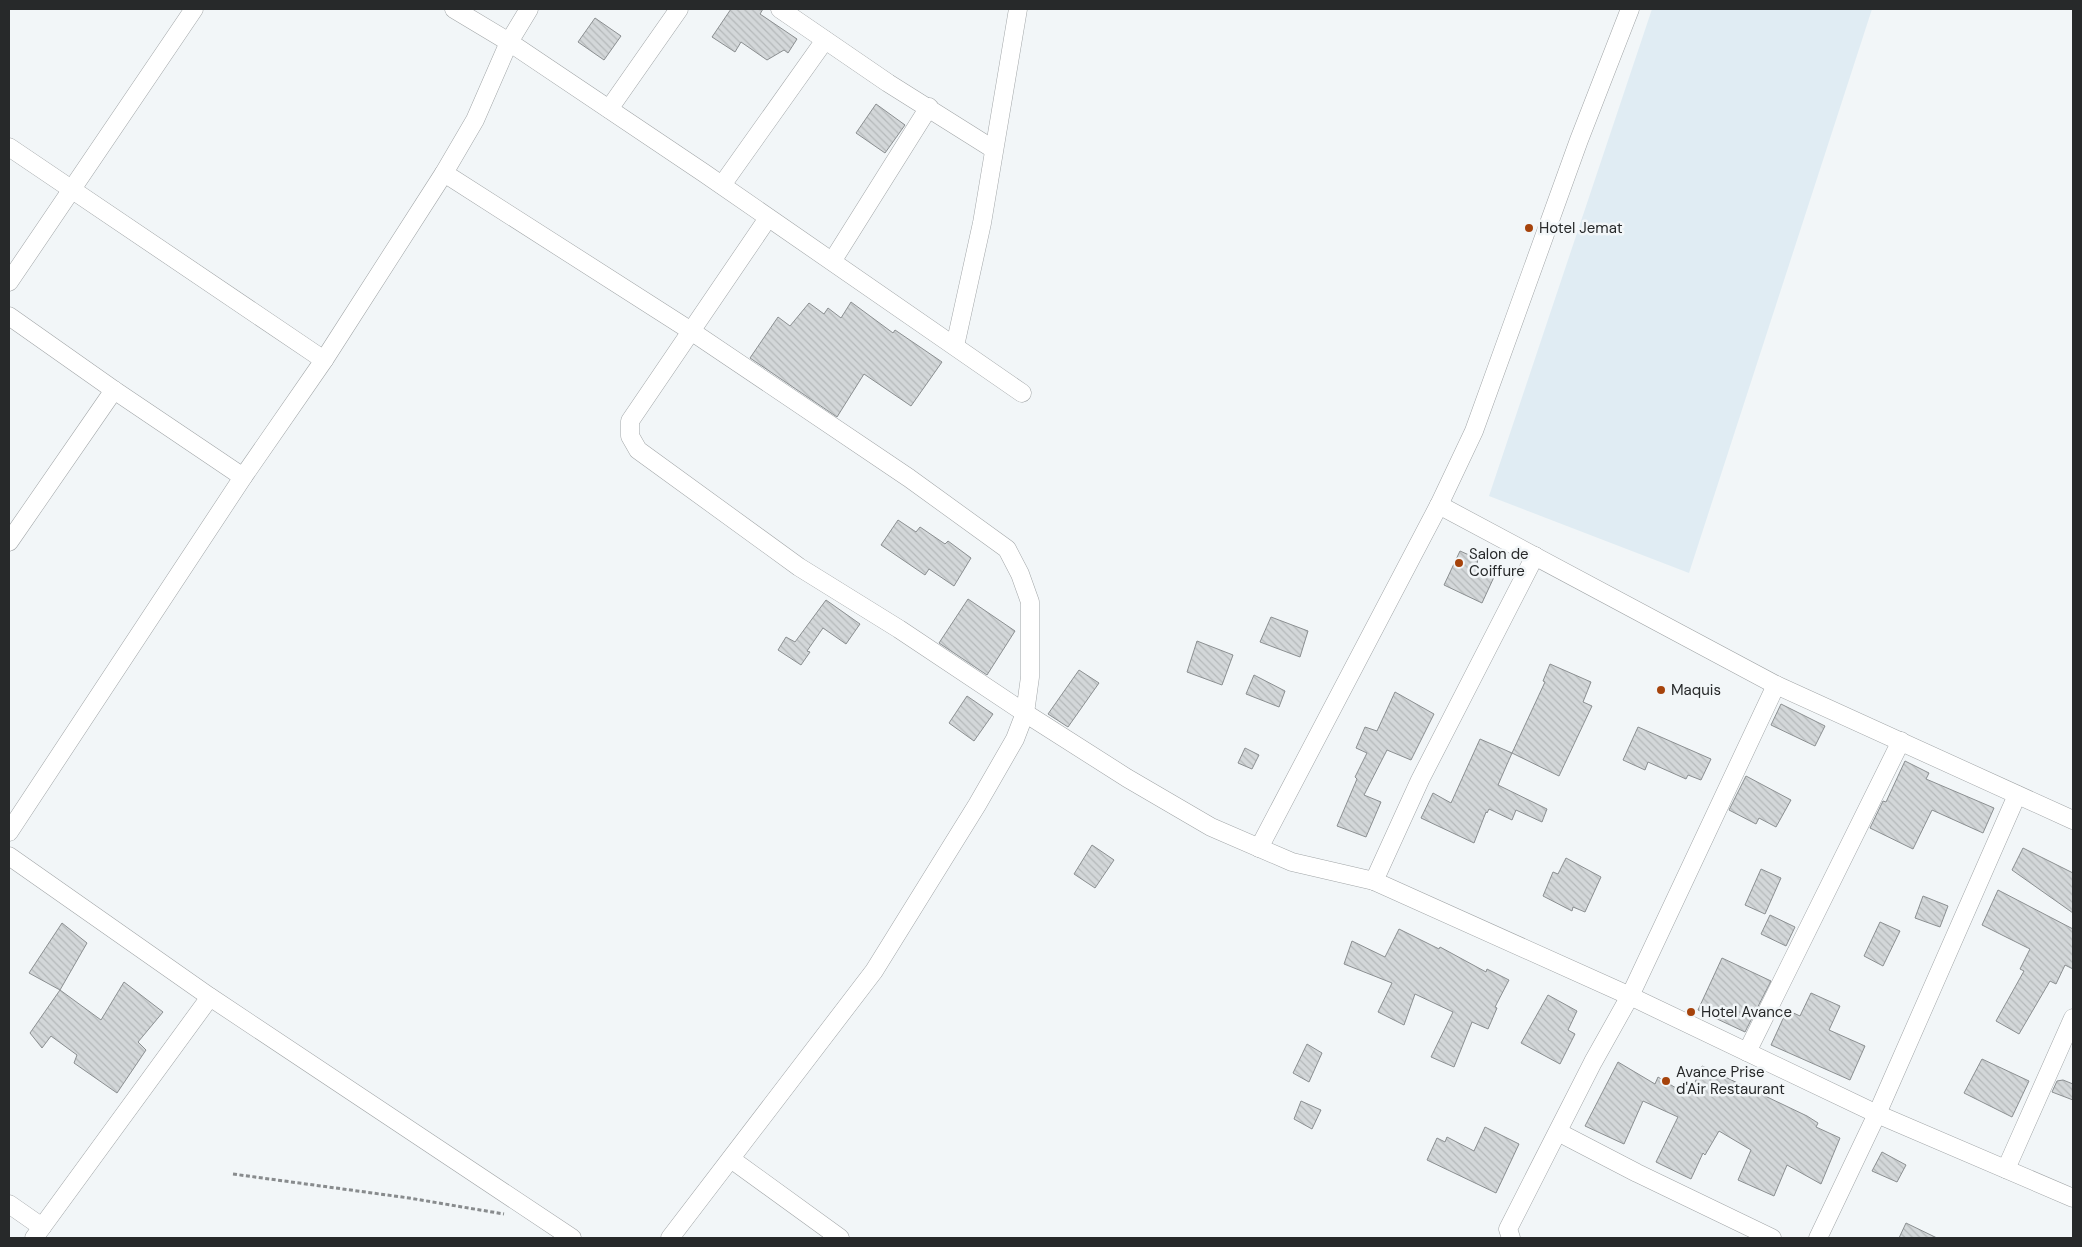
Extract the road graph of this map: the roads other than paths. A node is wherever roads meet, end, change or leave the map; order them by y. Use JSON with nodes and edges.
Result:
{"nodes":[{"id":1,"x":194,"y":9,"type":"edge"},
{"id":2,"x":454,"y":9,"type":"edge"},
{"id":3,"x":529,"y":9,"type":"edge"},
{"id":4,"x":679,"y":9,"type":"edge"},
{"id":5,"x":780,"y":9,"type":"edge"},
{"id":6,"x":1018,"y":9,"type":"edge"},
{"id":7,"x":1630,"y":9,"type":"edge"},
{"id":8,"x":825,"y":40,"type":"junction"},
{"id":9,"x":509,"y":42,"type":"junction"},
{"id":10,"x":929,"y":107,"type":"junction"},
{"id":11,"x":609,"y":109,"type":"junction"},
{"id":12,"x":9,"y":147,"type":"edge"},
{"id":13,"x":993,"y":149,"type":"junction"},
{"id":14,"x":444,"y":173,"type":"junction"},
{"id":15,"x":722,"y":185,"type":"junction"},
{"id":16,"x":73,"y":190,"type":"junction"},
{"id":17,"x":768,"y":218,"type":"junction"},
{"id":18,"x":833,"y":260,"type":"junction"},
{"id":19,"x":9,"y":282,"type":"edge"},
{"id":20,"x":9,"y":316,"type":"edge"},
{"id":21,"x":691,"y":331,"type":"junction"},
{"id":22,"x":955,"y":346,"type":"junction"},
{"id":23,"x":324,"y":360,"type":"junction"},
{"id":24,"x":114,"y":390,"type":"junction"},
{"id":25,"x":1022,"y":393,"type":"dead end"},
{"id":26,"x":243,"y":477,"type":"junction"},
{"id":27,"x":1439,"y":505,"type":"junction"},
{"id":28,"x":9,"y":542,"type":"edge"},
{"id":29,"x":1535,"y":556,"type":"junction"},
{"id":30,"x":1776,"y":685,"type":"junction"},
{"id":31,"x":1025,"y":713,"type":"junction"},
{"id":32,"x":1901,"y":741,"type":"junction"},
{"id":33,"x":2017,"y":795,"type":"junction"},
{"id":34,"x":2073,"y":820,"type":"edge"},
{"id":35,"x":9,"y":832,"type":"edge"},
{"id":36,"x":1258,"y":848,"type":"junction"},
{"id":37,"x":9,"y":856,"type":"edge"},
{"id":38,"x":1374,"y":880,"type":"junction"},
{"id":39,"x":1630,"y":996,"type":"junction"},
{"id":40,"x":210,"y":997,"type":"junction"},
{"id":41,"x":2073,"y":1018,"type":"edge"},
{"id":42,"x":1747,"y":1052,"type":"junction"},
{"id":43,"x":1877,"y":1114,"type":"junction"},
{"id":44,"x":1558,"y":1132,"type":"junction"},
{"id":45,"x":731,"y":1159,"type":"junction"},
{"id":46,"x":2006,"y":1169,"type":"junction"},
{"id":47,"x":2073,"y":1198,"type":"edge"},
{"id":48,"x":9,"y":1204,"type":"edge"},
{"id":49,"x":38,"y":1233,"type":"edge"},
{"id":50,"x":572,"y":1238,"type":"edge"},
{"id":51,"x":670,"y":1238,"type":"edge"},
{"id":52,"x":840,"y":1238,"type":"edge"},
{"id":53,"x":1511,"y":1238,"type":"edge"},
{"id":54,"x":1772,"y":1238,"type":"edge"},
{"id":55,"x":1818,"y":1238,"type":"edge"}],
"edges":[{"from":1,"to":16,"type":"street"},
{"from":2,"to":9,"type":"street"},
{"from":3,"to":9,"type":"street"},
{"from":4,"to":11,"type":"street"},
{"from":5,"to":8,"type":"street"},
{"from":6,"to":13,"type":"street"},
{"from":7,"to":27,"type":"street"},
{"from":8,"to":10,"type":"street"},
{"from":8,"to":15,"type":"street"},
{"from":9,"to":11,"type":"street"},
{"from":9,"to":14,"type":"street"},
{"from":10,"to":13,"type":"street"},
{"from":10,"to":18,"type":"street"},
{"from":11,"to":15,"type":"street"},
{"from":12,"to":16,"type":"street"},
{"from":13,"to":22,"type":"street"},
{"from":14,"to":21,"type":"street"},
{"from":14,"to":23,"type":"street"},
{"from":15,"to":17,"type":"street"},
{"from":16,"to":19,"type":"street"},
{"from":16,"to":23,"type":"street"},
{"from":17,"to":18,"type":"street"},
{"from":17,"to":21,"type":"street"},
{"from":18,"to":22,"type":"street"},
{"from":20,"to":24,"type":"street"},
{"from":21,"to":31,"type":"street"},
{"from":21,"to":31,"type":"street"},
{"from":22,"to":25,"type":"street"},
{"from":23,"to":26,"type":"street"},
{"from":24,"to":26,"type":"street"},
{"from":24,"to":28,"type":"street"},
{"from":26,"to":35,"type":"street"},
{"from":27,"to":29,"type":"street"},
{"from":27,"to":36,"type":"street"},
{"from":29,"to":30,"type":"street"},
{"from":29,"to":38,"type":"street"},
{"from":30,"to":32,"type":"street"},
{"from":30,"to":39,"type":"street"},
{"from":31,"to":36,"type":"street"},
{"from":31,"to":45,"type":"street"},
{"from":32,"to":33,"type":"street"},
{"from":32,"to":42,"type":"street"},
{"from":33,"to":34,"type":"street"},
{"from":33,"to":43,"type":"street"},
{"from":36,"to":38,"type":"street"},
{"from":37,"to":40,"type":"street"},
{"from":38,"to":39,"type":"street"},
{"from":39,"to":42,"type":"street"},
{"from":39,"to":44,"type":"street"},
{"from":40,"to":49,"type":"street"},
{"from":40,"to":50,"type":"street"},
{"from":41,"to":46,"type":"street"},
{"from":42,"to":43,"type":"street"},
{"from":43,"to":46,"type":"street"},
{"from":43,"to":55,"type":"street"},
{"from":44,"to":53,"type":"street"},
{"from":44,"to":54,"type":"street"},
{"from":45,"to":51,"type":"street"},
{"from":45,"to":52,"type":"street"},
{"from":46,"to":47,"type":"street"},
{"from":48,"to":49,"type":"street"}]}
